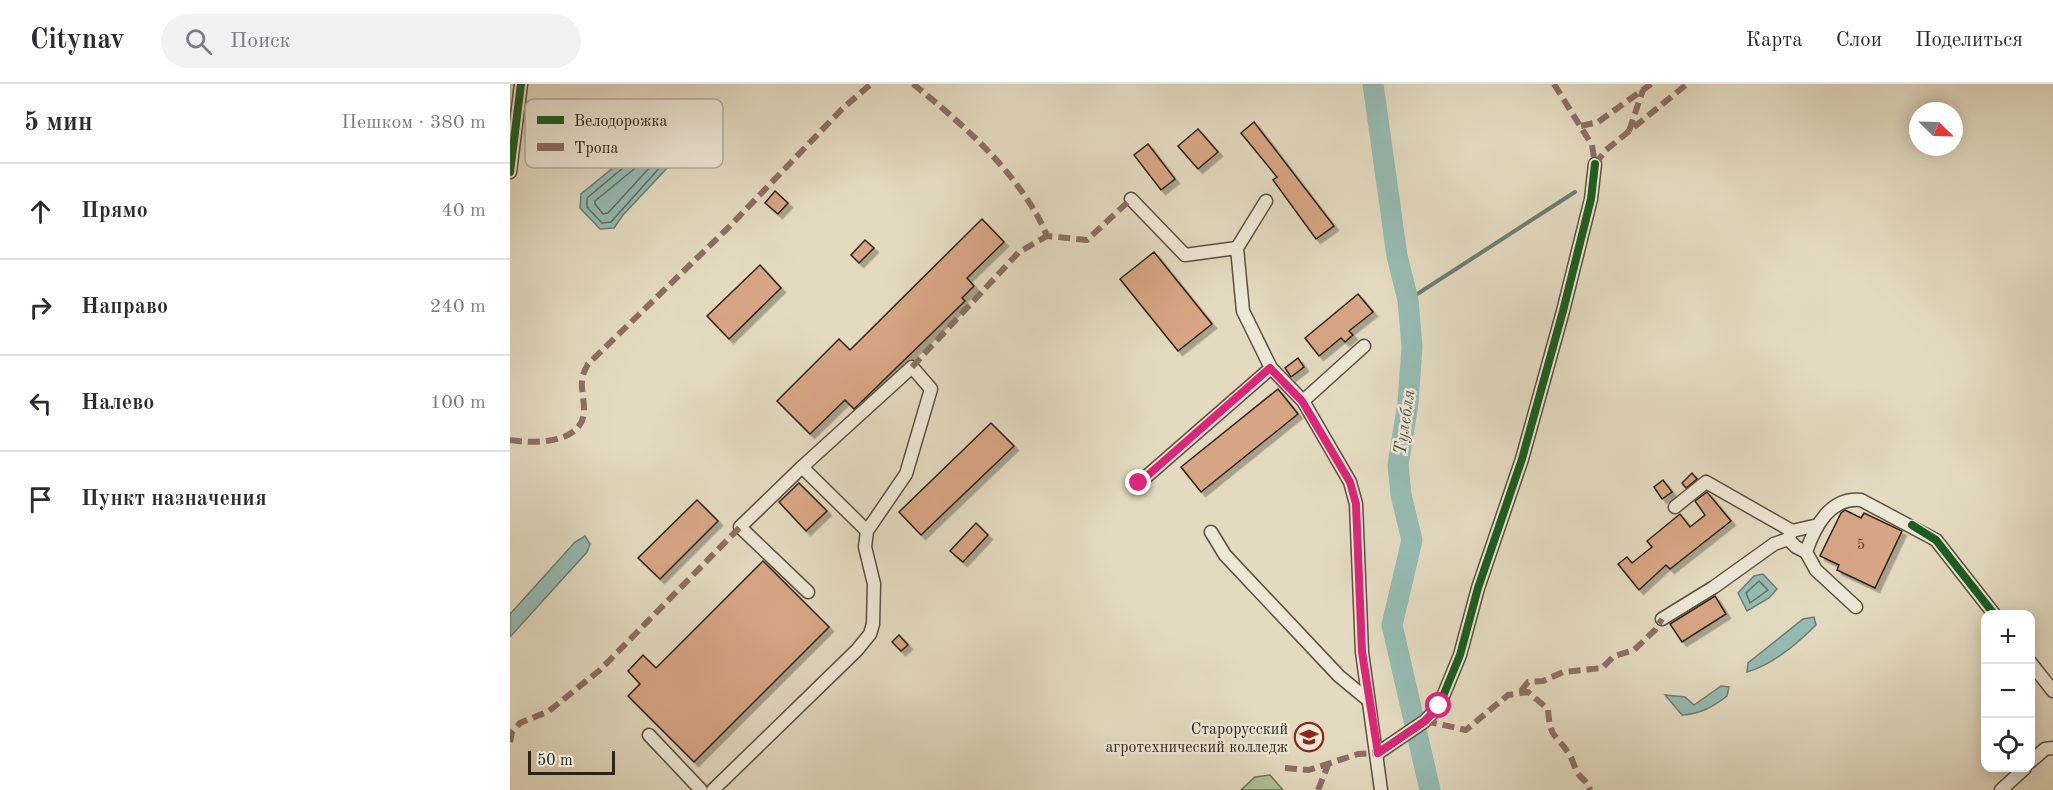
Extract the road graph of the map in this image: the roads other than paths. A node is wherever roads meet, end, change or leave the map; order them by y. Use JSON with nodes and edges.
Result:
{"nodes":[{"id":1,"x":520,"y":84,"type":"edge"},
{"id":2,"x":1595,"y":164,"type":"dead end"},
{"id":3,"x":510,"y":172,"type":"edge"},
{"id":4,"x":1131,"y":200,"type":"dead end"},
{"id":5,"x":1266,"y":201,"type":"dead end"},
{"id":6,"x":1238,"y":248,"type":"junction"},
{"id":7,"x":1364,"y":346,"type":"dead end"},
{"id":8,"x":1270,"y":368,"type":"junction"},
{"id":9,"x":1302,"y":401,"type":"junction"},
{"id":10,"x":802,"y":466,"type":"junction"},
{"id":11,"x":1139,"y":483,"type":"dead end"},
{"id":12,"x":1675,"y":507,"type":"dead end"},
{"id":13,"x":1814,"y":526,"type":"junction"},
{"id":14,"x":867,"y":531,"type":"junction"},
{"id":15,"x":1211,"y":532,"type":"dead end"},
{"id":16,"x":1790,"y":535,"type":"junction"},
{"id":17,"x":1806,"y":552,"type":"junction"},
{"id":18,"x":808,"y":592,"type":"dead end"},
{"id":19,"x":1856,"y":607,"type":"dead end"},
{"id":20,"x":1990,"y":610,"type":"edge"},
{"id":21,"x":1662,"y":619,"type":"dead end"},
{"id":22,"x":2033,"y":664,"type":"edge"},
{"id":23,"x":2053,"y":691,"type":"edge"},
{"id":24,"x":1368,"y":700,"type":"junction"},
{"id":25,"x":649,"y":735,"type":"dead end"},
{"id":26,"x":2053,"y":748,"type":"edge"},
{"id":27,"x":1378,"y":753,"type":"junction"},
{"id":28,"x":2035,"y":758,"type":"edge"},
{"id":29,"x":2021,"y":772,"type":"edge"},
{"id":30,"x":701,"y":790,"type":"edge"},
{"id":31,"x":713,"y":790,"type":"edge"},
{"id":32,"x":1382,"y":790,"type":"edge"},
{"id":33,"x":2001,"y":790,"type":"edge"}],
"edges":[{"from":1,"to":3,"type":"street"},
{"from":2,"to":27,"type":"street"},
{"from":4,"to":6,"type":"street"},
{"from":5,"to":6,"type":"street"},
{"from":6,"to":8,"type":"street"},
{"from":7,"to":9,"type":"street"},
{"from":8,"to":9,"type":"street"},
{"from":8,"to":11,"type":"street"},
{"from":9,"to":24,"type":"street"},
{"from":10,"to":14,"type":"street"},
{"from":10,"to":14,"type":"street"},
{"from":10,"to":18,"type":"street"},
{"from":12,"to":16,"type":"street"},
{"from":13,"to":16,"type":"street"},
{"from":13,"to":17,"type":"street"},
{"from":13,"to":20,"type":"street"},
{"from":14,"to":31,"type":"street"},
{"from":15,"to":24,"type":"street"},
{"from":16,"to":17,"type":"street"},
{"from":16,"to":21,"type":"street"},
{"from":17,"to":19,"type":"street"},
{"from":22,"to":23,"type":"street"},
{"from":24,"to":27,"type":"street"},
{"from":25,"to":30,"type":"street"},
{"from":26,"to":28,"type":"street"},
{"from":27,"to":32,"type":"street"},
{"from":29,"to":33,"type":"street"}]}
